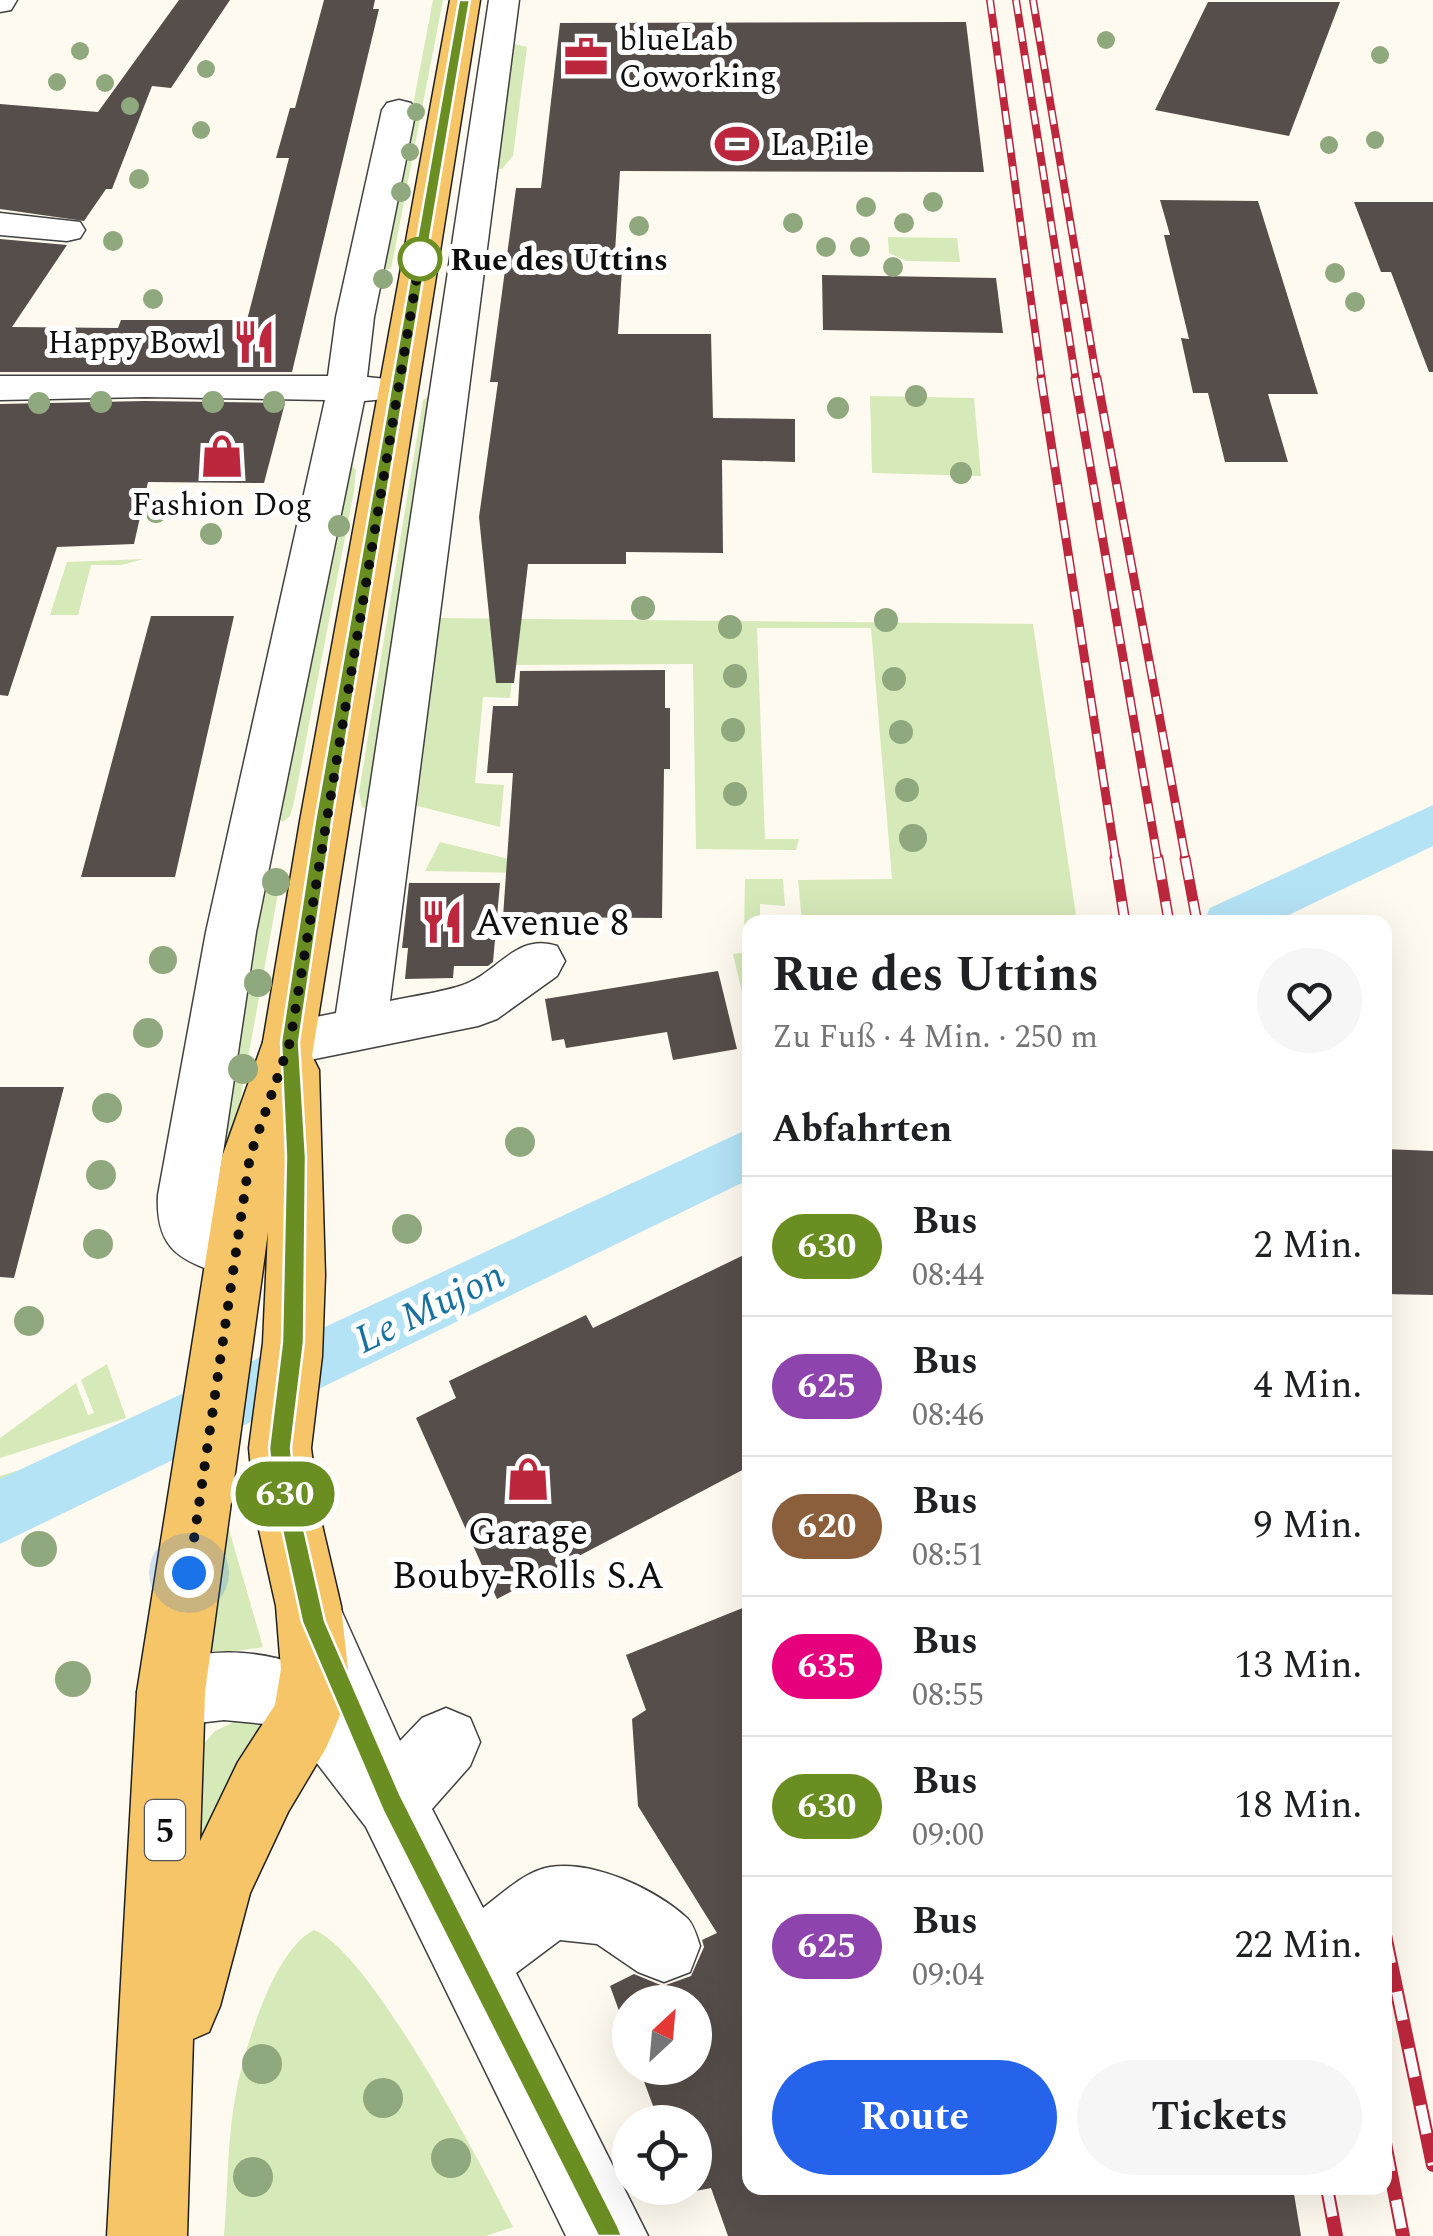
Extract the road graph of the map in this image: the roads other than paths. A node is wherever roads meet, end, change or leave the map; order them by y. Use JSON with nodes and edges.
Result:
{"nodes":[{"id":1,"x":465,"y":0,"type":"edge"},
{"id":2,"x":504,"y":0,"type":"edge"},
{"id":3,"x":399,"y":110,"type":"dead end"},
{"id":4,"x":0,"y":224,"type":"edge"},
{"id":5,"x":67,"y":230,"type":"dead end"},
{"id":6,"x":0,"y":388,"type":"edge"},
{"id":7,"x":344,"y":388,"type":"junction"},
{"id":8,"x":398,"y":388,"type":"junction"},
{"id":9,"x":450,"y":388,"type":"junction"},
{"id":10,"x":392,"y":815,"type":"junction"},
{"id":11,"x":324,"y":821,"type":"junction"},
{"id":12,"x":253,"y":838,"type":"junction"},
{"id":13,"x":539,"y":961,"type":"dead end"},
{"id":14,"x":360,"y":1030,"type":"junction"},
{"id":15,"x":290,"y":1042,"type":"junction"},
{"id":16,"x":236,"y":1254,"type":"junction"},
{"id":17,"x":314,"y":1622,"type":"junction"},
{"id":18,"x":171,"y":1692,"type":"junction"},
{"id":19,"x":310,"y":1707,"type":"junction"},
{"id":20,"x":446,"y":1742,"type":"dead end"},
{"id":21,"x":391,"y":1802,"type":"junction"},
{"id":22,"x":664,"y":1946,"type":"dead end"},
{"id":23,"x":472,"y":1961,"type":"junction"},
{"id":24,"x":148,"y":2214,"type":"edge"},
{"id":25,"x":608,"y":2236,"type":"edge"}],
"edges":[{"from":1,"to":8,"type":"main road","number":"5"},
{"from":2,"to":9,"type":"street"},
{"from":3,"to":7,"type":"street"},
{"from":4,"to":5,"type":"street"},
{"from":6,"to":7,"type":"street"},
{"from":7,"to":8,"type":"street"},
{"from":7,"to":12,"type":"street"},
{"from":8,"to":9,"type":"street"},
{"from":8,"to":11,"type":"main road","number":"5"},
{"from":9,"to":10,"type":"street"},
{"from":10,"to":11,"type":"street"},
{"from":10,"to":14,"type":"street"},
{"from":11,"to":12,"type":"street"},
{"from":11,"to":15,"type":"main road","number":"5"},
{"from":12,"to":16,"type":"street"},
{"from":13,"to":14,"type":"street"},
{"from":14,"to":15,"type":"street"},
{"from":15,"to":16,"type":"main road","number":"5"},
{"from":15,"to":17,"type":"main road","number":"5"},
{"from":16,"to":18,"type":"main road","number":"5"},
{"from":17,"to":19,"type":"main road","number":"5"},
{"from":17,"to":21,"type":"street"},
{"from":18,"to":19,"type":"street"},
{"from":18,"to":24,"type":"main road","number":"5"},
{"from":19,"to":21,"type":"street"},
{"from":19,"to":24,"type":"main road","number":"5"},
{"from":20,"to":21,"type":"street"},
{"from":21,"to":23,"type":"street"},
{"from":22,"to":23,"type":"street"},
{"from":23,"to":25,"type":"street"}]}
